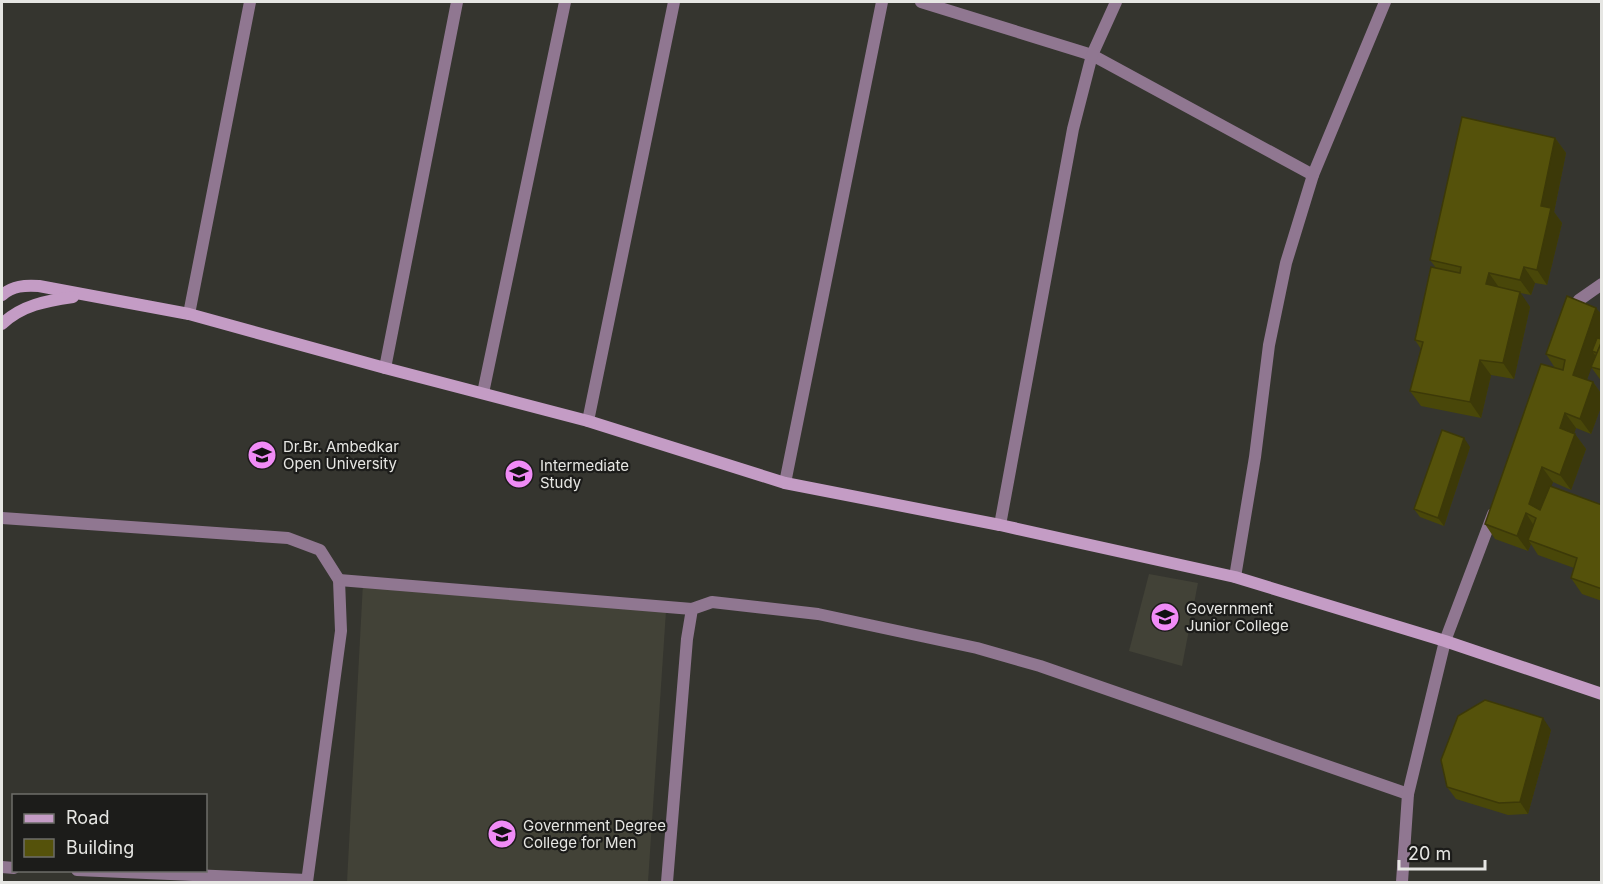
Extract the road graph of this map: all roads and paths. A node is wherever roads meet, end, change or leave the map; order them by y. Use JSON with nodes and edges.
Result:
{"nodes":[{"id":1,"x":250,"y":2,"type":"edge"},
{"id":2,"x":456,"y":2,"type":"edge"},
{"id":3,"x":565,"y":2,"type":"edge"},
{"id":4,"x":674,"y":2,"type":"edge"},
{"id":5,"x":882,"y":2,"type":"edge"},
{"id":6,"x":921,"y":2,"type":"edge"},
{"id":7,"x":1116,"y":2,"type":"edge"},
{"id":8,"x":1385,"y":2,"type":"edge"},
{"id":9,"x":1092,"y":55,"type":"junction"},
{"id":10,"x":1313,"y":176,"type":"junction"},
{"id":11,"x":1602,"y":284,"type":"edge"},
{"id":12,"x":2,"y":295,"type":"edge"},
{"id":13,"x":83,"y":295,"type":"junction"},
{"id":14,"x":189,"y":314,"type":"junction"},
{"id":15,"x":2,"y":324,"type":"edge"},
{"id":16,"x":1562,"y":327,"type":"edge"},
{"id":17,"x":385,"y":368,"type":"junction"},
{"id":18,"x":483,"y":393,"type":"junction"},
{"id":19,"x":588,"y":421,"type":"junction"},
{"id":20,"x":785,"y":483,"type":"junction"},
{"id":21,"x":1498,"y":502,"type":"edge"},
{"id":22,"x":2,"y":518,"type":"edge"},
{"id":23,"x":1000,"y":525,"type":"junction"},
{"id":24,"x":1235,"y":577,"type":"junction"},
{"id":25,"x":339,"y":580,"type":"junction"},
{"id":26,"x":692,"y":609,"type":"junction"},
{"id":27,"x":1445,"y":641,"type":"junction"},
{"id":28,"x":1602,"y":694,"type":"edge"},
{"id":29,"x":1408,"y":794,"type":"junction"},
{"id":30,"x":119,"y":872,"type":"edge"},
{"id":31,"x":307,"y":881,"type":"edge"},
{"id":32,"x":666,"y":882,"type":"edge"},
{"id":33,"x":1402,"y":882,"type":"edge"}],
"edges":[{"from":1,"to":14,"type":"street"},
{"from":2,"to":17,"type":"street"},
{"from":3,"to":18,"type":"street"},
{"from":4,"to":19,"type":"street"},
{"from":5,"to":20,"type":"street"},
{"from":6,"to":9,"type":"street"},
{"from":7,"to":9,"type":"street"},
{"from":8,"to":10,"type":"street"},
{"from":9,"to":10,"type":"street"},
{"from":9,"to":23,"type":"street"},
{"from":10,"to":24,"type":"street"},
{"from":11,"to":16,"type":"street"},
{"from":12,"to":13,"type":"street"},
{"from":13,"to":14,"type":"street"},
{"from":13,"to":15,"type":"street"},
{"from":14,"to":17,"type":"street"},
{"from":17,"to":18,"type":"street"},
{"from":18,"to":19,"type":"street"},
{"from":19,"to":20,"type":"street"},
{"from":20,"to":23,"type":"street"},
{"from":21,"to":27,"type":"street"},
{"from":22,"to":25,"type":"street"},
{"from":23,"to":24,"type":"street"},
{"from":24,"to":27,"type":"street"},
{"from":25,"to":26,"type":"street"},
{"from":25,"to":31,"type":"street"},
{"from":26,"to":29,"type":"street"},
{"from":26,"to":32,"type":"street"},
{"from":27,"to":28,"type":"street"},
{"from":27,"to":29,"type":"street"},
{"from":29,"to":33,"type":"street"},
{"from":30,"to":31,"type":"street"}]}
